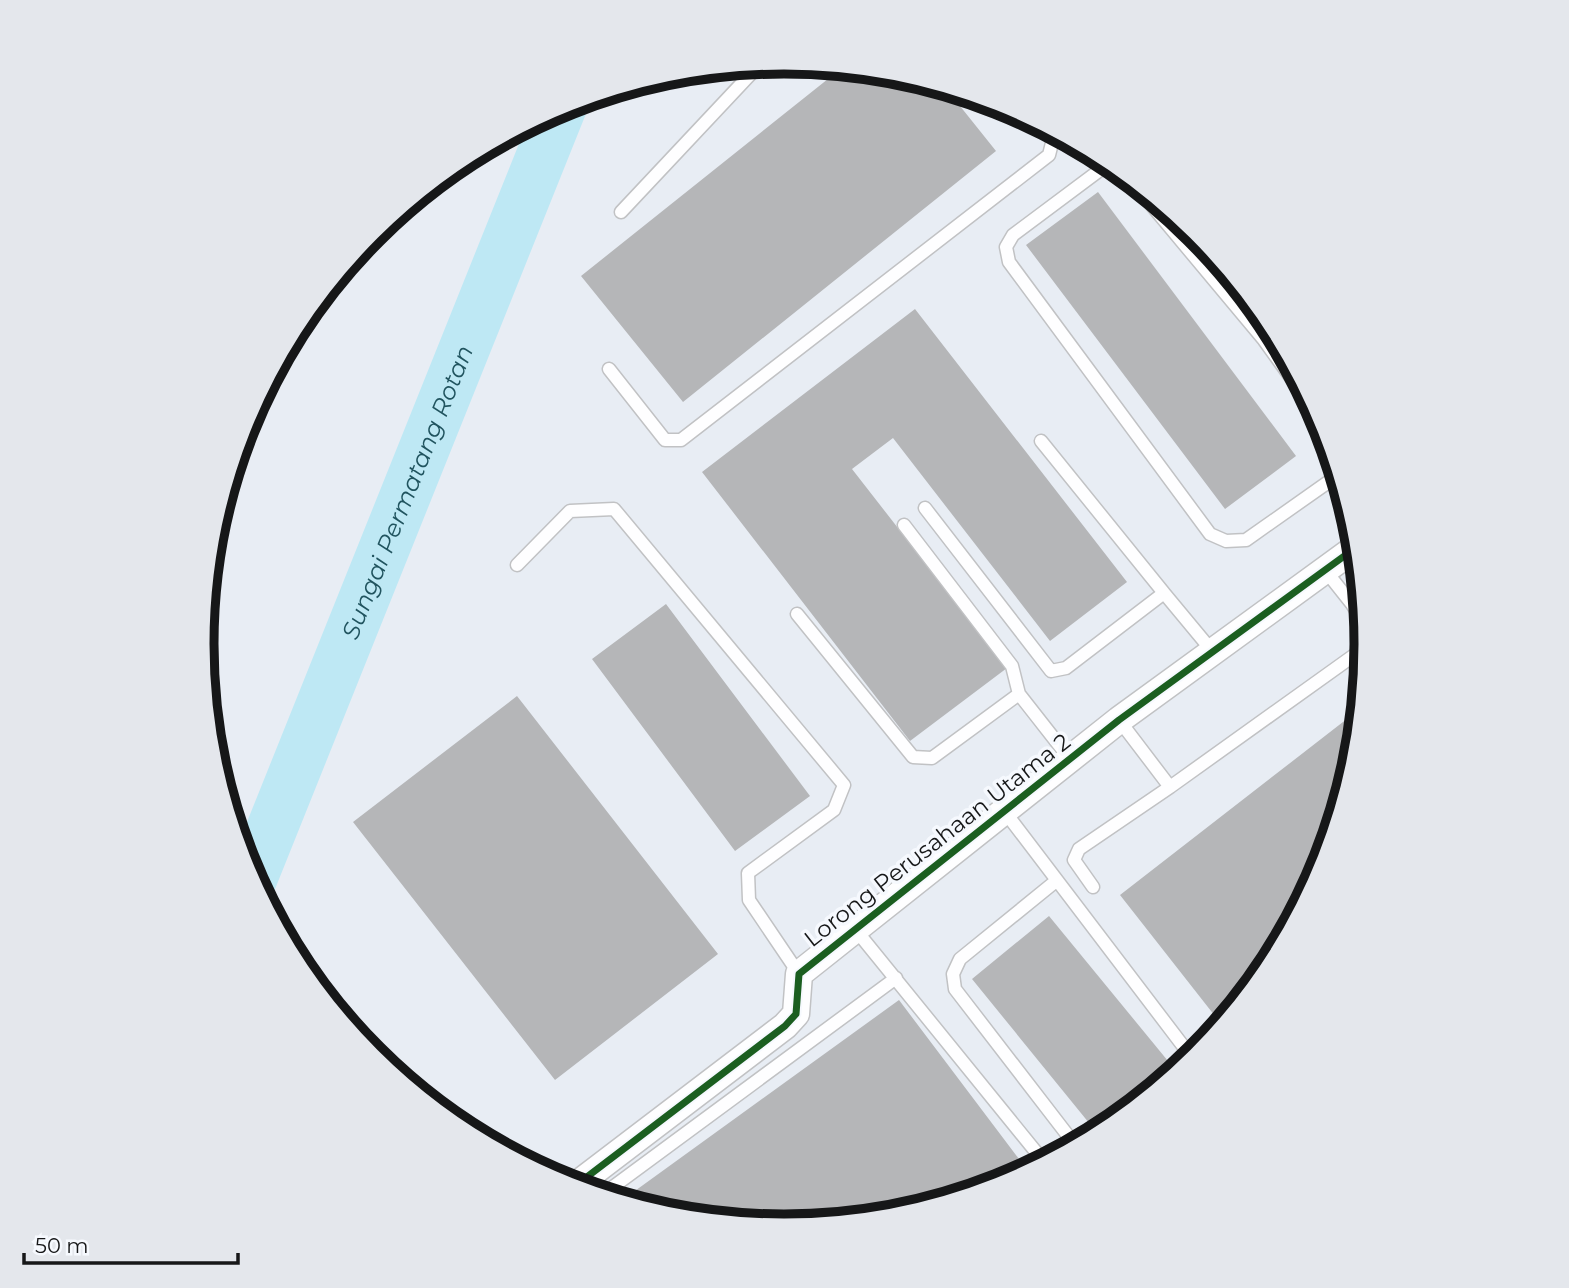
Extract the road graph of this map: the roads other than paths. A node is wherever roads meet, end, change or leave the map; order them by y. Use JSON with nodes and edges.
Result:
{"nodes":[{"id":1,"x":750,"y":75,"type":"edge"},
{"id":2,"x":1053,"y":141,"type":"edge"},
{"id":3,"x":1101,"y":170,"type":"edge"},
{"id":4,"x":621,"y":212,"type":"dead end"},
{"id":5,"x":1157,"y":212,"type":"edge"},
{"id":6,"x":1264,"y":340,"type":"joint"},
{"id":7,"x":1282,"y":366,"type":"edge"},
{"id":8,"x":609,"y":369,"type":"dead end"},
{"id":9,"x":1041,"y":440,"type":"dead end"},
{"id":10,"x":1331,"y":480,"type":"edge"},
{"id":11,"x":925,"y":508,"type":"dead end"},
{"id":12,"x":904,"y":524,"type":"dead end"},
{"id":13,"x":1347,"y":553,"type":"edge"},
{"id":14,"x":517,"y":565,"type":"dead end"},
{"id":15,"x":1325,"y":570,"type":"junction"},
{"id":16,"x":1164,"y":593,"type":"junction"},
{"id":17,"x":1354,"y":607,"type":"edge"},
{"id":18,"x":797,"y":614,"type":"dead end"},
{"id":19,"x":1213,"y":652,"type":"junction"},
{"id":20,"x":1355,"y":655,"type":"edge"},
{"id":21,"x":1019,"y":694,"type":"junction"},
{"id":22,"x":1119,"y":720,"type":"junction"},
{"id":23,"x":1070,"y":759,"type":"junction"},
{"id":24,"x":1170,"y":787,"type":"junction"},
{"id":25,"x":1005,"y":812,"type":"junction"},
{"id":26,"x":1056,"y":881,"type":"junction"},
{"id":27,"x":1093,"y":887,"type":"dead end"},
{"id":28,"x":855,"y":929,"type":"junction"},
{"id":29,"x":799,"y":974,"type":"junction"},
{"id":30,"x":896,"y":978,"type":"junction"},
{"id":31,"x":1186,"y":1049,"type":"edge"},
{"id":32,"x":1070,"y":1138,"type":"edge"},
{"id":33,"x":1039,"y":1155,"type":"edge"},
{"id":34,"x":585,"y":1178,"type":"edge"},
{"id":35,"x":612,"y":1187,"type":"edge"}],
"edges":[{"from":1,"to":4,"type":"lane"},
{"from":2,"to":8,"type":"lane"},
{"from":3,"to":10,"type":"lane"},
{"from":5,"to":6,"type":"lane"},
{"from":6,"to":7,"type":"lane"},
{"from":9,"to":16,"type":"lane"},
{"from":11,"to":16,"type":"lane"},
{"from":12,"to":21,"type":"lane"},
{"from":13,"to":15,"type":"street","name":"Lorong Perusahaan Utama 2"},
{"from":14,"to":29,"type":"lane"},
{"from":15,"to":17,"type":"lane"},
{"from":15,"to":19,"type":"street","name":"Lorong Perusahaan Utama 2"},
{"from":16,"to":19,"type":"lane"},
{"from":18,"to":21,"type":"lane"},
{"from":19,"to":22,"type":"street","name":"Lorong Perusahaan Utama 2"},
{"from":20,"to":24,"type":"lane"},
{"from":21,"to":23,"type":"lane"},
{"from":22,"to":23,"type":"street","name":"Lorong Perusahaan Utama 2"},
{"from":22,"to":24,"type":"lane"},
{"from":23,"to":25,"type":"street","name":"Lorong Perusahaan Utama 2"},
{"from":24,"to":27,"type":"lane"},
{"from":25,"to":26,"type":"lane"},
{"from":25,"to":28,"type":"street","name":"Lorong Perusahaan Utama 2"},
{"from":26,"to":31,"type":"lane"},
{"from":26,"to":32,"type":"lane"},
{"from":28,"to":29,"type":"street","name":"Lorong Perusahaan Utama 2"},
{"from":28,"to":30,"type":"lane"},
{"from":29,"to":34,"type":"street","name":"Lorong Perusahaan Utama 2"},
{"from":30,"to":33,"type":"lane"},
{"from":30,"to":35,"type":"lane"}]}
